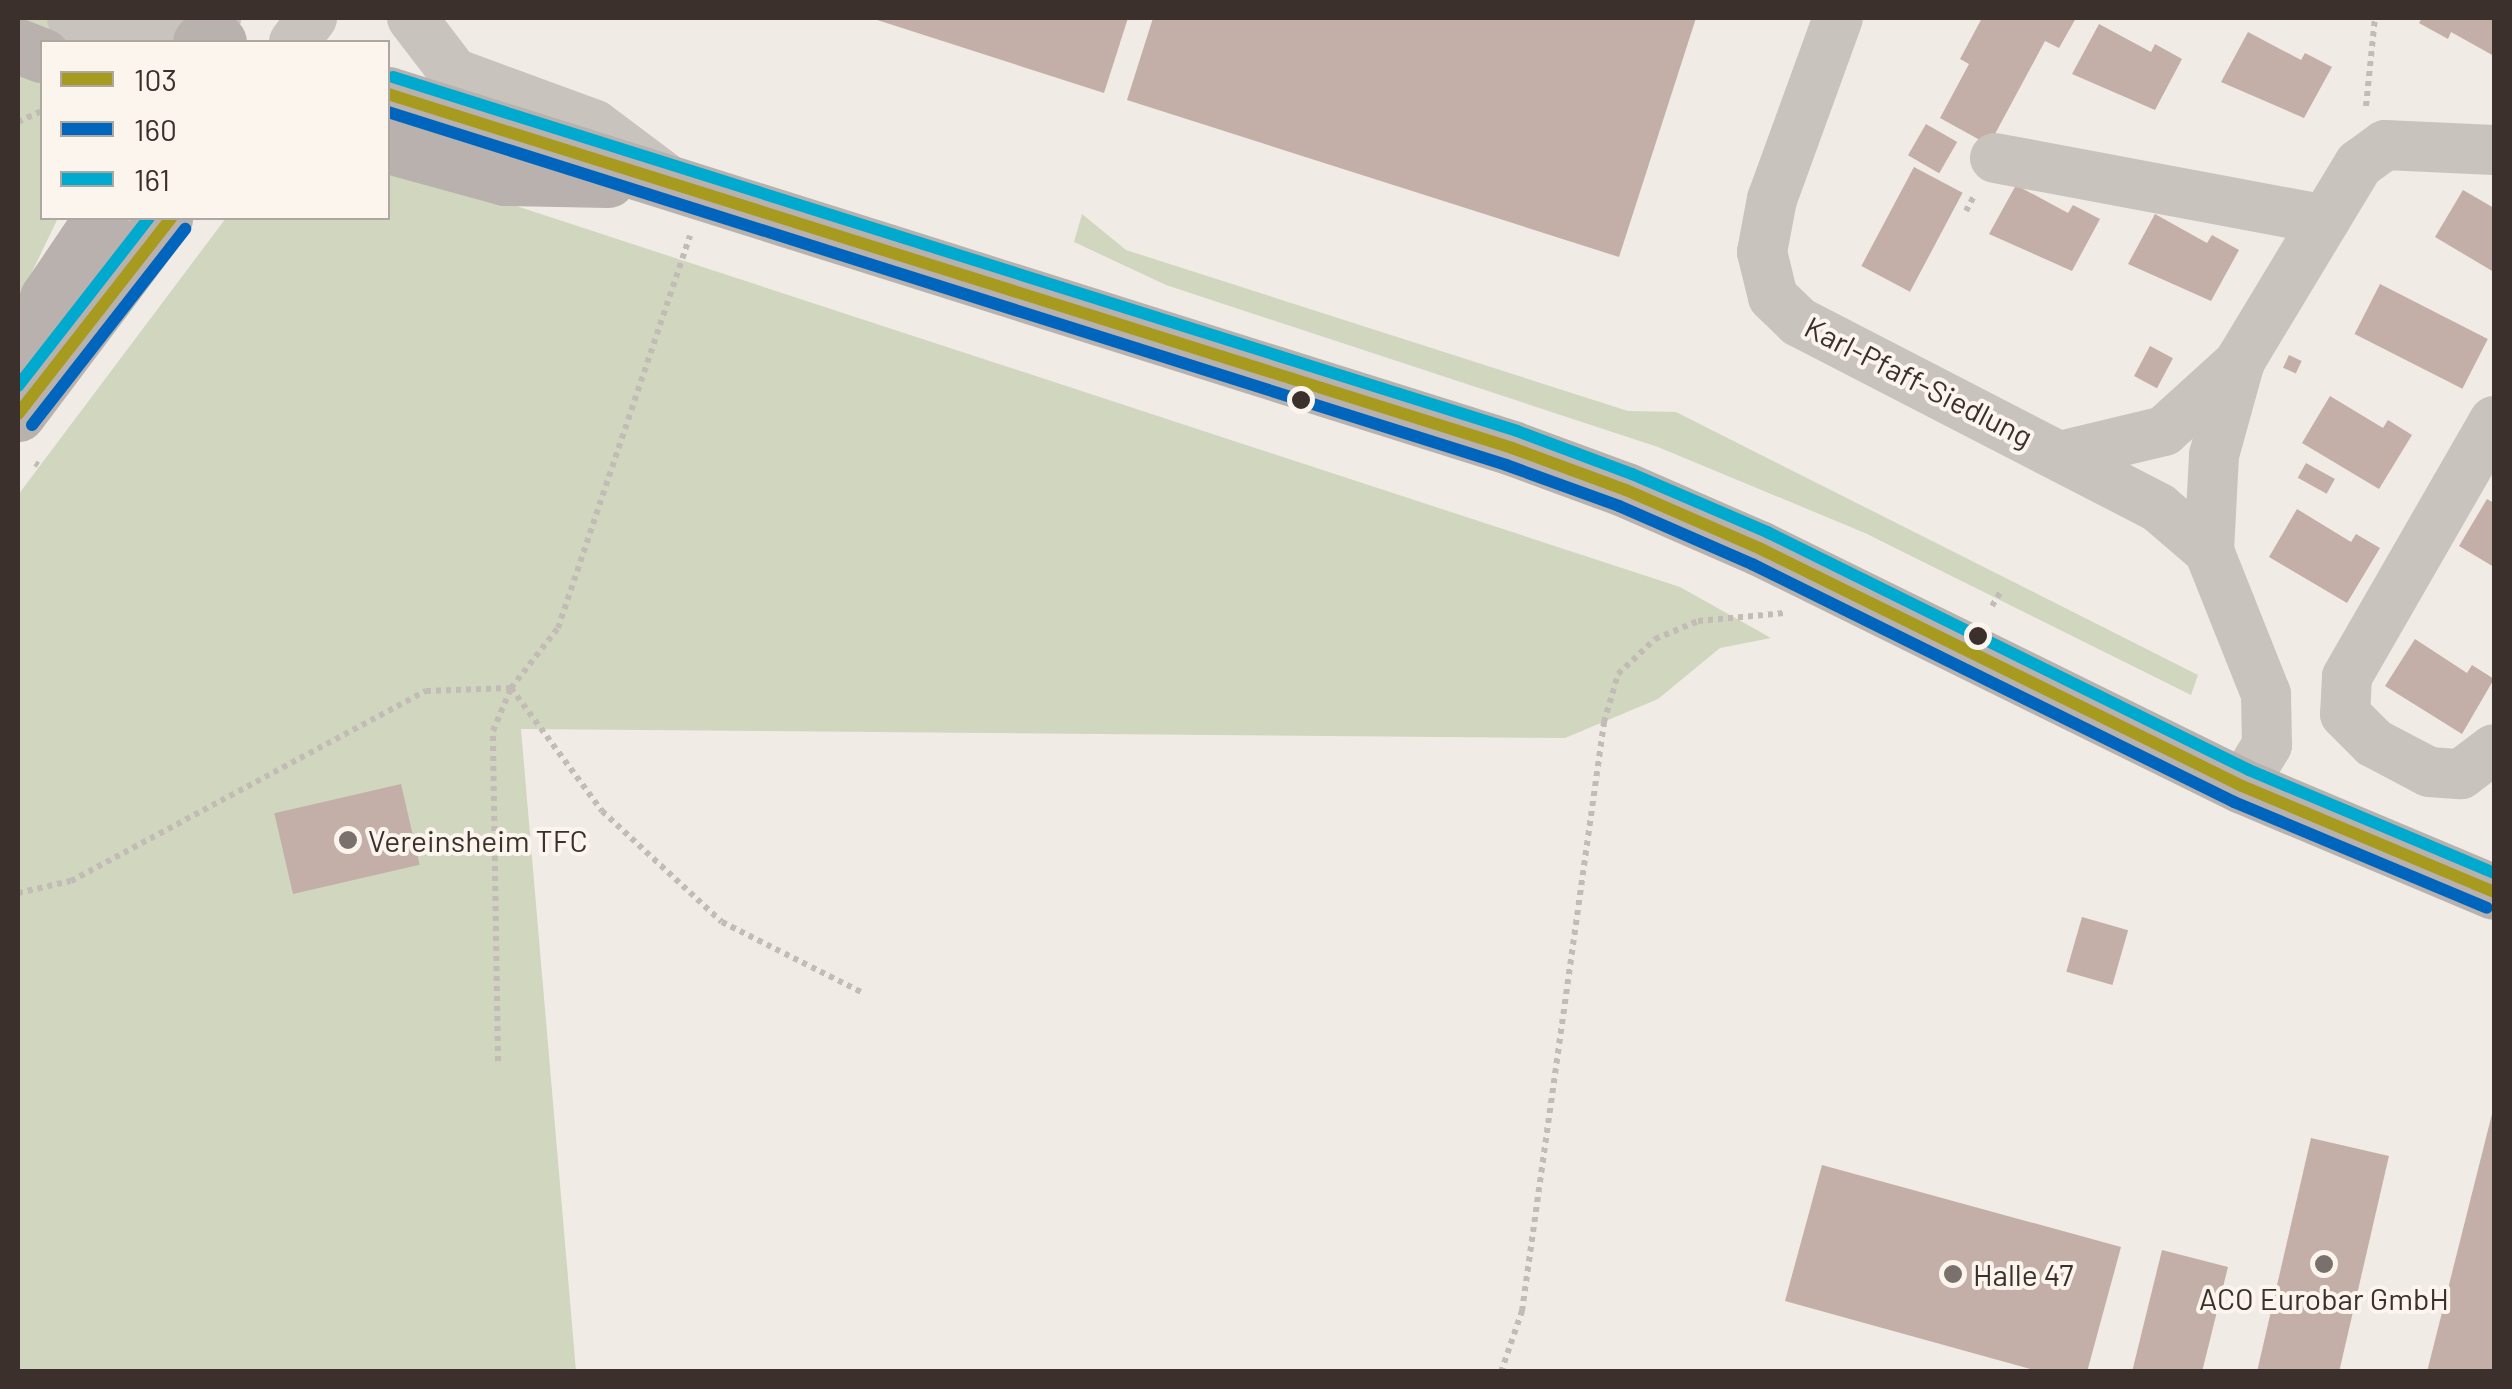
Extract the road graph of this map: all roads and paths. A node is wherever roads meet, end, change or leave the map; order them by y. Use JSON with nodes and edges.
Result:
{"nodes":[{"id":1,"x":72,"y":18,"type":"edge"},
{"id":2,"x":312,"y":18,"type":"edge"},
{"id":3,"x":412,"y":18,"type":"edge"},
{"id":4,"x":1838,"y":18,"type":"edge"},
{"id":5,"x":2375,"y":18,"type":"edge"},
{"id":6,"x":210,"y":35,"type":"edge"},
{"id":7,"x":296,"y":40,"type":"edge"},
{"id":8,"x":390,"y":95,"type":"edge"},
{"id":9,"x":2386,"y":145,"type":"junction"},
{"id":10,"x":390,"y":147,"type":"edge"},
{"id":11,"x":2494,"y":150,"type":"edge"},
{"id":12,"x":1995,"y":158,"type":"dead end"},
{"id":13,"x":687,"y":187,"type":"junction"},
{"id":14,"x":100,"y":220,"type":"edge"},
{"id":15,"x":2325,"y":220,"type":"junction"},
{"id":16,"x":164,"y":221,"type":"edge"},
{"id":17,"x":2240,"y":362,"type":"junction"},
{"id":18,"x":2494,"y":421,"type":"edge"},
{"id":19,"x":31,"y":433,"type":"edge"},
{"id":20,"x":2064,"y":456,"type":"junction"},
{"id":21,"x":2210,"y":552,"type":"junction"},
{"id":22,"x":2001,"y":591,"type":"dead end"},
{"id":23,"x":1992,"y":606,"type":"dead end"},
{"id":24,"x":1801,"y":612,"type":"dead end"},
{"id":25,"x":511,"y":688,"type":"junction"},
{"id":26,"x":2494,"y":749,"type":"edge"},
{"id":27,"x":2242,"y":786,"type":"junction"},
{"id":28,"x":2494,"y":892,"type":"edge"},
{"id":29,"x":18,"y":893,"type":"edge"},
{"id":30,"x":861,"y":992,"type":"dead end"},
{"id":31,"x":498,"y":1061,"type":"dead end"},
{"id":32,"x":1501,"y":1372,"type":"edge"}],
"edges":[{"from":1,"to":6,"type":"street"},
{"from":2,"to":7,"type":"street"},
{"from":3,"to":13,"type":"street"},
{"from":4,"to":20,"type":"street","name":"Karl-Pfaff-Siedlung"},
{"from":5,"to":9,"type":"path"},
{"from":8,"to":13,"type":"main road"},
{"from":9,"to":11,"type":"street"},
{"from":9,"to":15,"type":"street","name":"Karl-Pfaff-Siedlung"},
{"from":10,"to":13,"type":"main road"},
{"from":12,"to":15,"type":"street"},
{"from":13,"to":25,"type":"path"},
{"from":13,"to":27,"type":"main road"},
{"from":14,"to":19,"type":"main road"},
{"from":15,"to":17,"type":"street","name":"Karl-Pfaff-Siedlung"},
{"from":16,"to":19,"type":"main road"},
{"from":17,"to":20,"type":"street","name":"Karl-Pfaff-Siedlung"},
{"from":17,"to":21,"type":"street","name":"Karl-Pfaff-Siedlung"},
{"from":18,"to":26,"type":"street"},
{"from":20,"to":21,"type":"street","name":"Karl-Pfaff-Siedlung"},
{"from":21,"to":27,"type":"street","name":"Karl-Pfaff-Siedlung"},
{"from":22,"to":23,"type":"path"},
{"from":24,"to":32,"type":"path"},
{"from":25,"to":29,"type":"path"},
{"from":25,"to":30,"type":"path"},
{"from":25,"to":31,"type":"path"},
{"from":27,"to":28,"type":"main road"}]}
